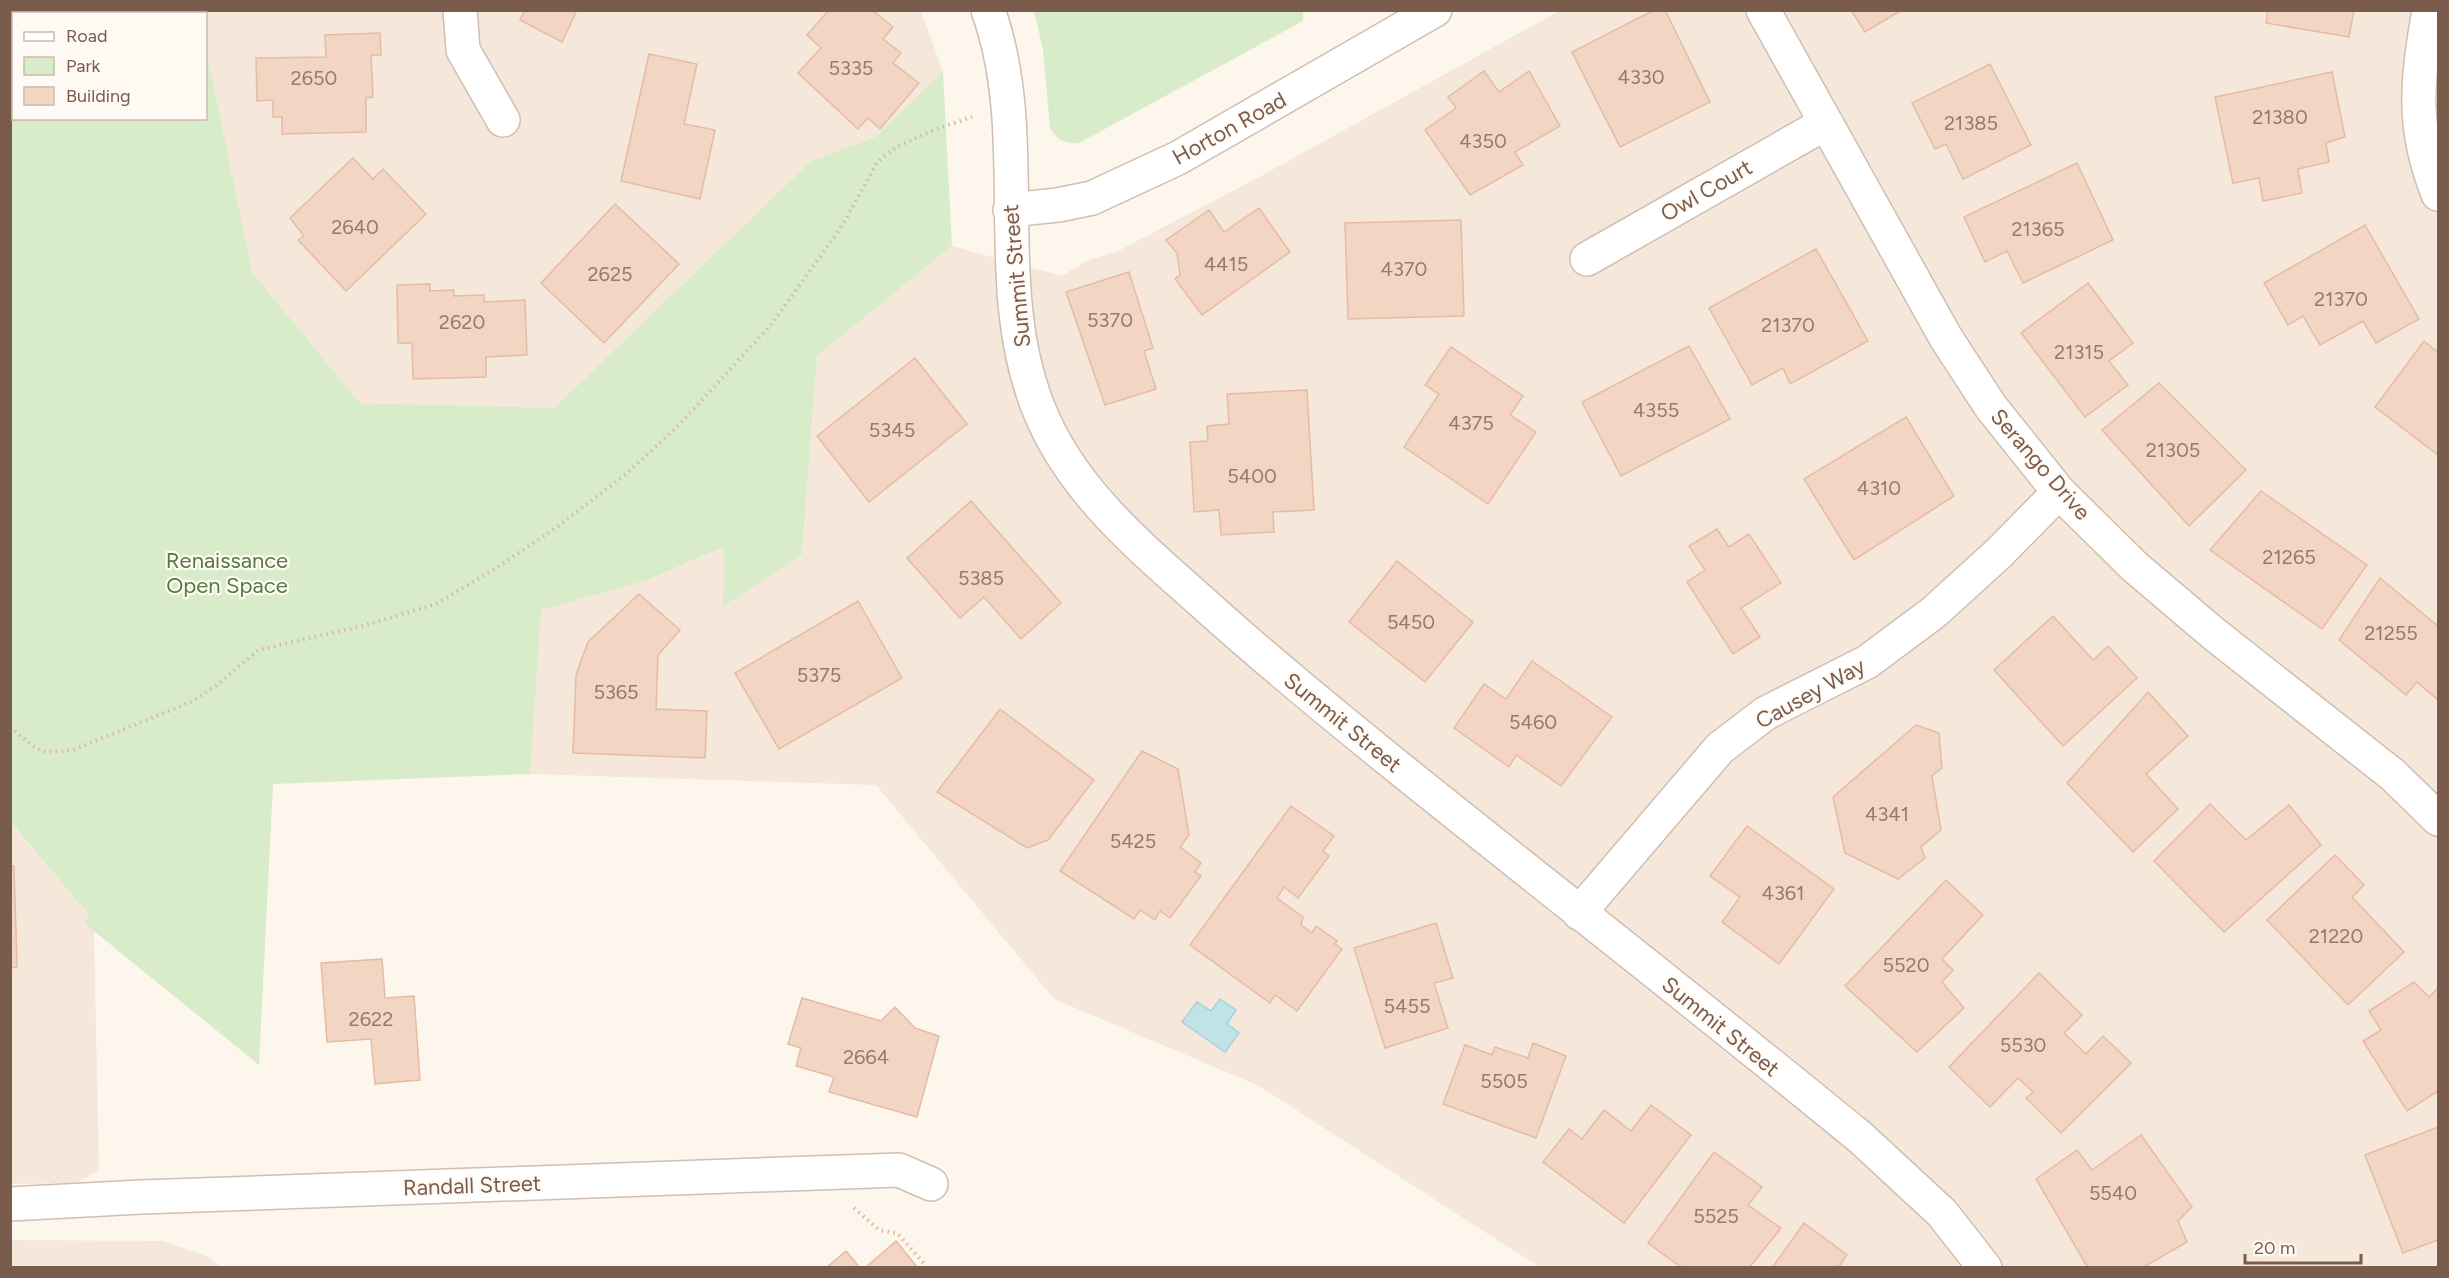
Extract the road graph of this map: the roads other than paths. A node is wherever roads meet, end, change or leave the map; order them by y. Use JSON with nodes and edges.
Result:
{"nodes":[{"id":1,"x":460,"y":10,"type":"edge"},
{"id":2,"x":988,"y":10,"type":"edge"},
{"id":3,"x":1435,"y":10,"type":"edge"},
{"id":4,"x":1763,"y":10,"type":"edge"},
{"id":5,"x":2429,"y":10,"type":"edge"},
{"id":6,"x":503,"y":120,"type":"dead end"},
{"id":7,"x":1826,"y":123,"type":"junction"},
{"id":8,"x":2439,"y":194,"type":"edge"},
{"id":9,"x":1010,"y":210,"type":"junction"},
{"id":10,"x":1587,"y":259,"type":"dead end"},
{"id":11,"x":2059,"y":492,"type":"junction"},
{"id":12,"x":2439,"y":819,"type":"edge"},
{"id":13,"x":1579,"y":913,"type":"junction"},
{"id":14,"x":931,"y":1184,"type":"dead end"},
{"id":15,"x":10,"y":1204,"type":"edge"},
{"id":16,"x":1985,"y":1268,"type":"edge"}],
"edges":[{"from":1,"to":6,"type":"street"},
{"from":2,"to":9,"type":"street","name":"Summit Street"},
{"from":3,"to":9,"type":"street","name":"Horton Road"},
{"from":4,"to":7,"type":"street","name":"Serango Drive"},
{"from":5,"to":8,"type":"street"},
{"from":7,"to":10,"type":"street","name":"Owl Court"},
{"from":7,"to":11,"type":"street","name":"Serango Drive"},
{"from":9,"to":13,"type":"street","name":"Summit Street"},
{"from":11,"to":12,"type":"street","name":"Serango Drive"},
{"from":11,"to":13,"type":"street","name":"Causey Way"},
{"from":13,"to":16,"type":"street","name":"Summit Street"},
{"from":14,"to":15,"type":"street","name":"Randall Street"}]}
